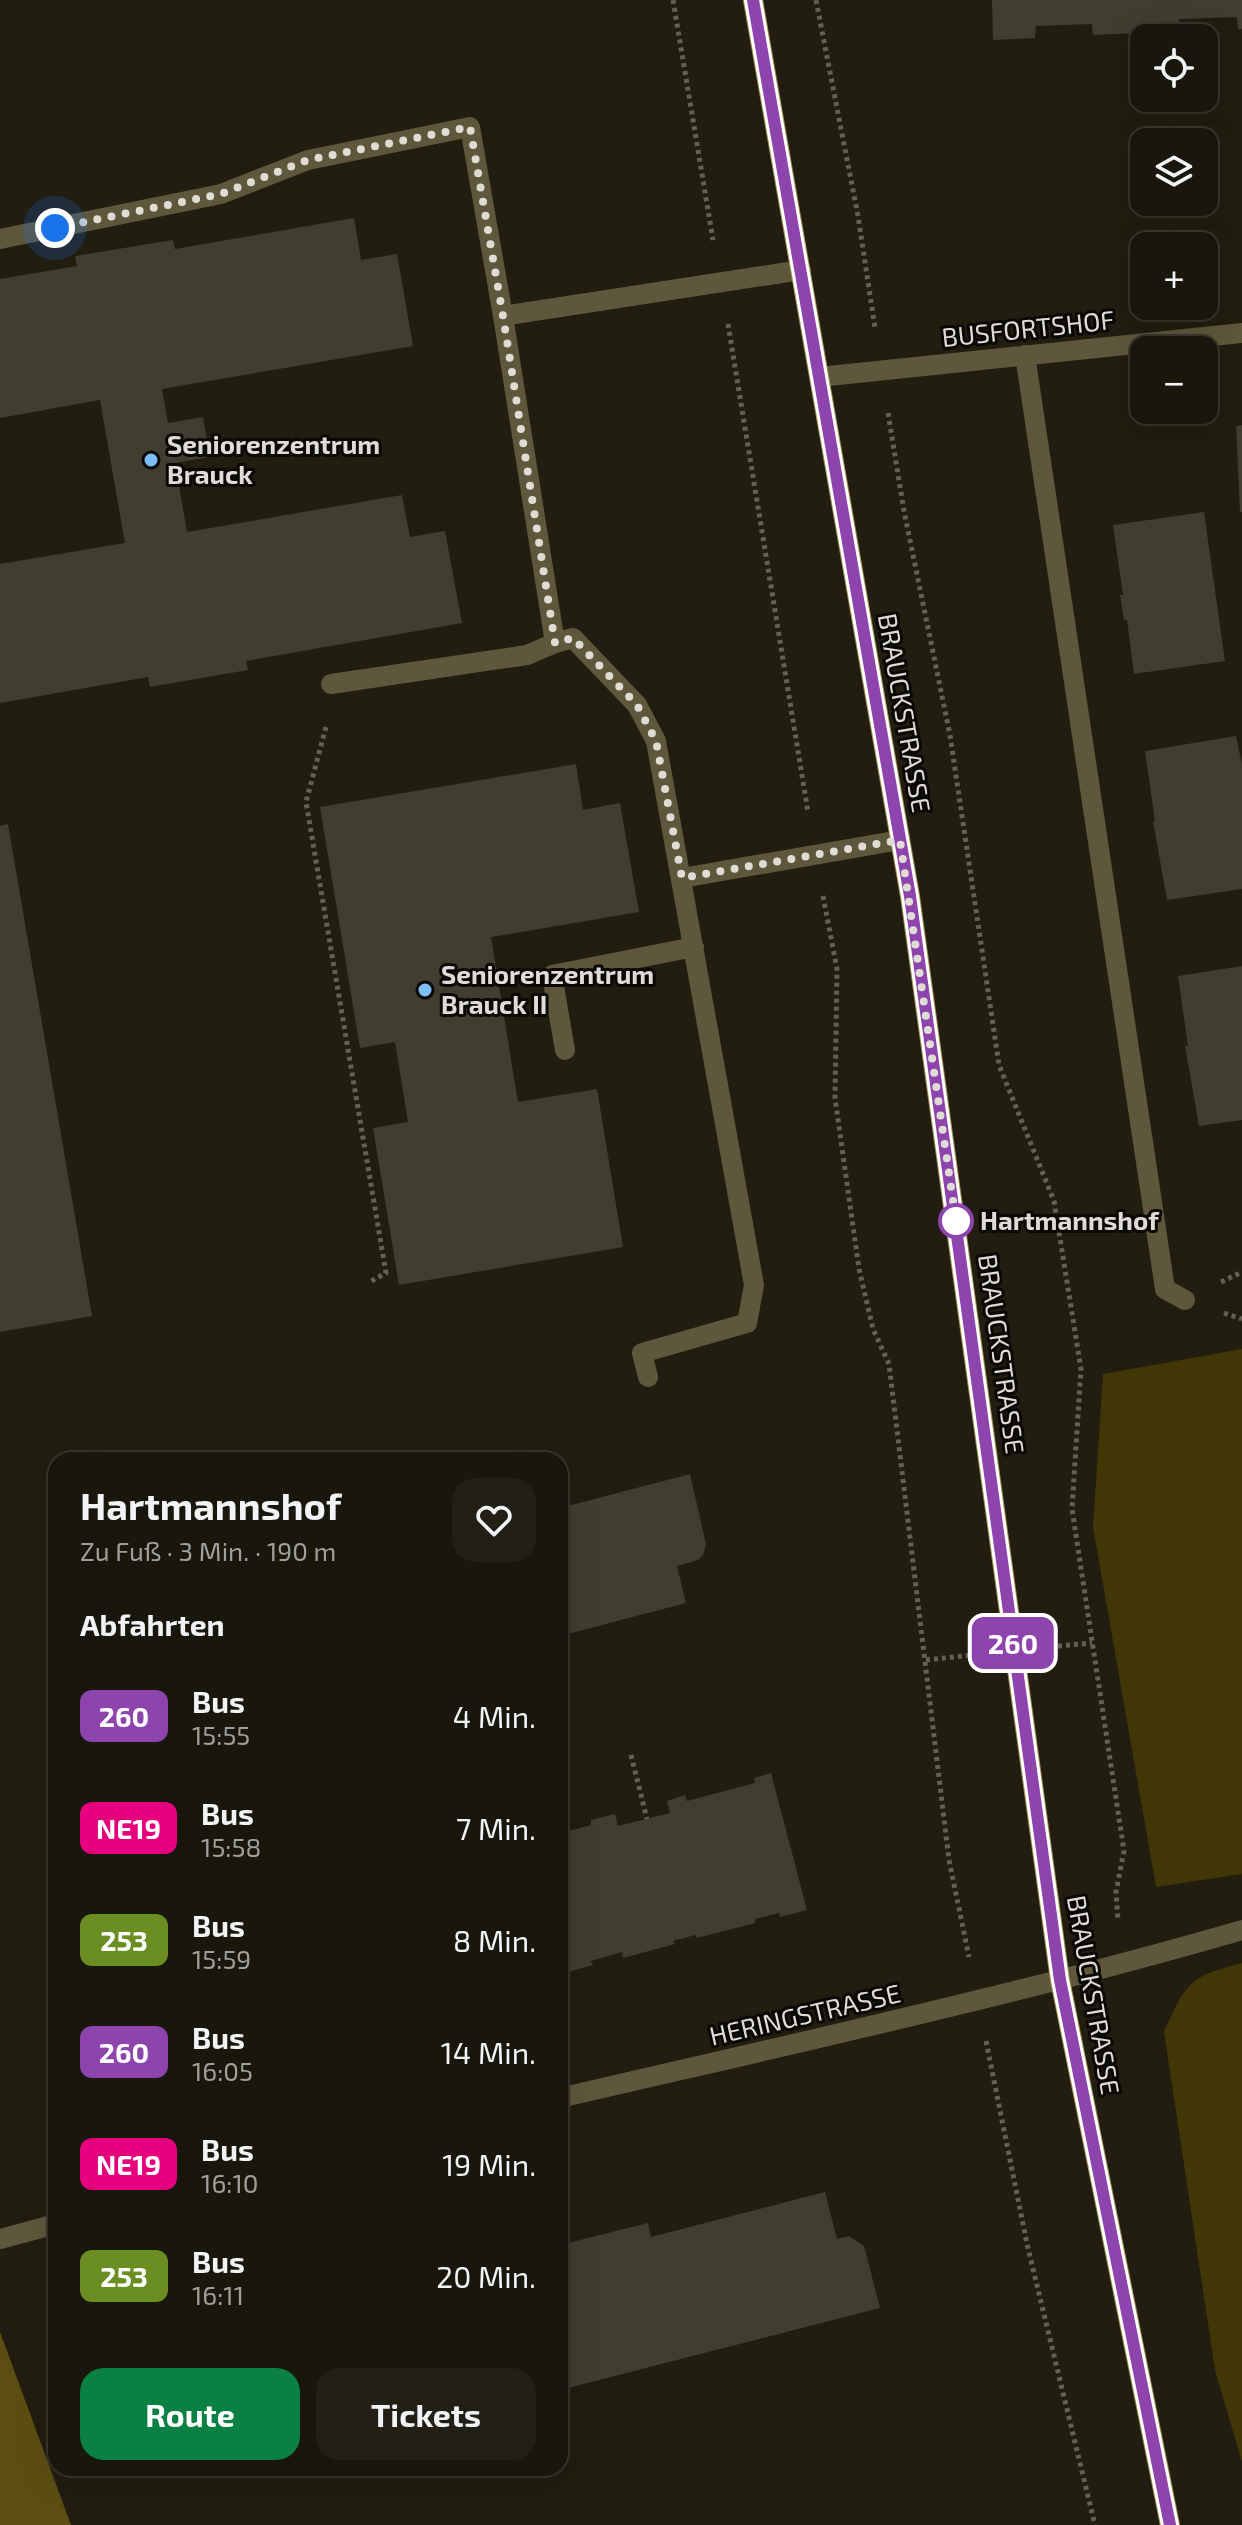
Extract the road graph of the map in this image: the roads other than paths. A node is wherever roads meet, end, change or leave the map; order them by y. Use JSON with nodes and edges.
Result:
{"nodes":[{"id":1,"x":753,"y":0,"type":"edge"},
{"id":2,"x":0,"y":239,"type":"edge"},
{"id":3,"x":801,"y":270,"type":"junction"},
{"id":4,"x":503,"y":316,"type":"junction"},
{"id":5,"x":1242,"y":333,"type":"edge"},
{"id":6,"x":1025,"y":355,"type":"junction"},
{"id":7,"x":819,"y":377,"type":"junction"},
{"id":8,"x":555,"y":643,"type":"junction"},
{"id":9,"x":331,"y":684,"type":"road end"},
{"id":10,"x":900,"y":840,"type":"junction"},
{"id":11,"x":682,"y":878,"type":"junction"},
{"id":12,"x":694,"y":947,"type":"junction"},
{"id":13,"x":565,"y":1050,"type":"dead end"},
{"id":14,"x":1185,"y":1300,"type":"dead end"},
{"id":15,"x":648,"y":1377,"type":"dead end"},
{"id":16,"x":1242,"y":1930,"type":"edge"},
{"id":17,"x":1060,"y":1980,"type":"junction"},
{"id":18,"x":568,"y":2096,"type":"edge"},
{"id":19,"x":48,"y":2226,"type":"edge"},
{"id":20,"x":0,"y":2239,"type":"edge"},
{"id":21,"x":1170,"y":2525,"type":"edge"}],
"edges":[{"from":1,"to":3,"type":"main road","name":"BRAUCKSTRASSE"},
{"from":2,"to":4,"type":"street"},
{"from":3,"to":4,"type":"street"},
{"from":3,"to":7,"type":"main road","name":"BRAUCKSTRASSE"},
{"from":4,"to":8,"type":"street"},
{"from":5,"to":6,"type":"street","name":"BUSFORTSHOF"},
{"from":6,"to":7,"type":"street","name":"BUSFORTSHOF"},
{"from":6,"to":14,"type":"street"},
{"from":7,"to":10,"type":"main road","name":"BRAUCKSTRASSE"},
{"from":8,"to":9,"type":"street"},
{"from":8,"to":11,"type":"street"},
{"from":10,"to":11,"type":"street"},
{"from":10,"to":17,"type":"main road","name":"BRAUCKSTRASSE"},
{"from":11,"to":12,"type":"street"},
{"from":12,"to":13,"type":"street"},
{"from":12,"to":15,"type":"street"},
{"from":16,"to":17,"type":"street"},
{"from":17,"to":18,"type":"street","name":"HERINGSTRASSE"},
{"from":17,"to":21,"type":"main road","name":"BRAUCKSTRASSE"},
{"from":19,"to":20,"type":"street"}]}
